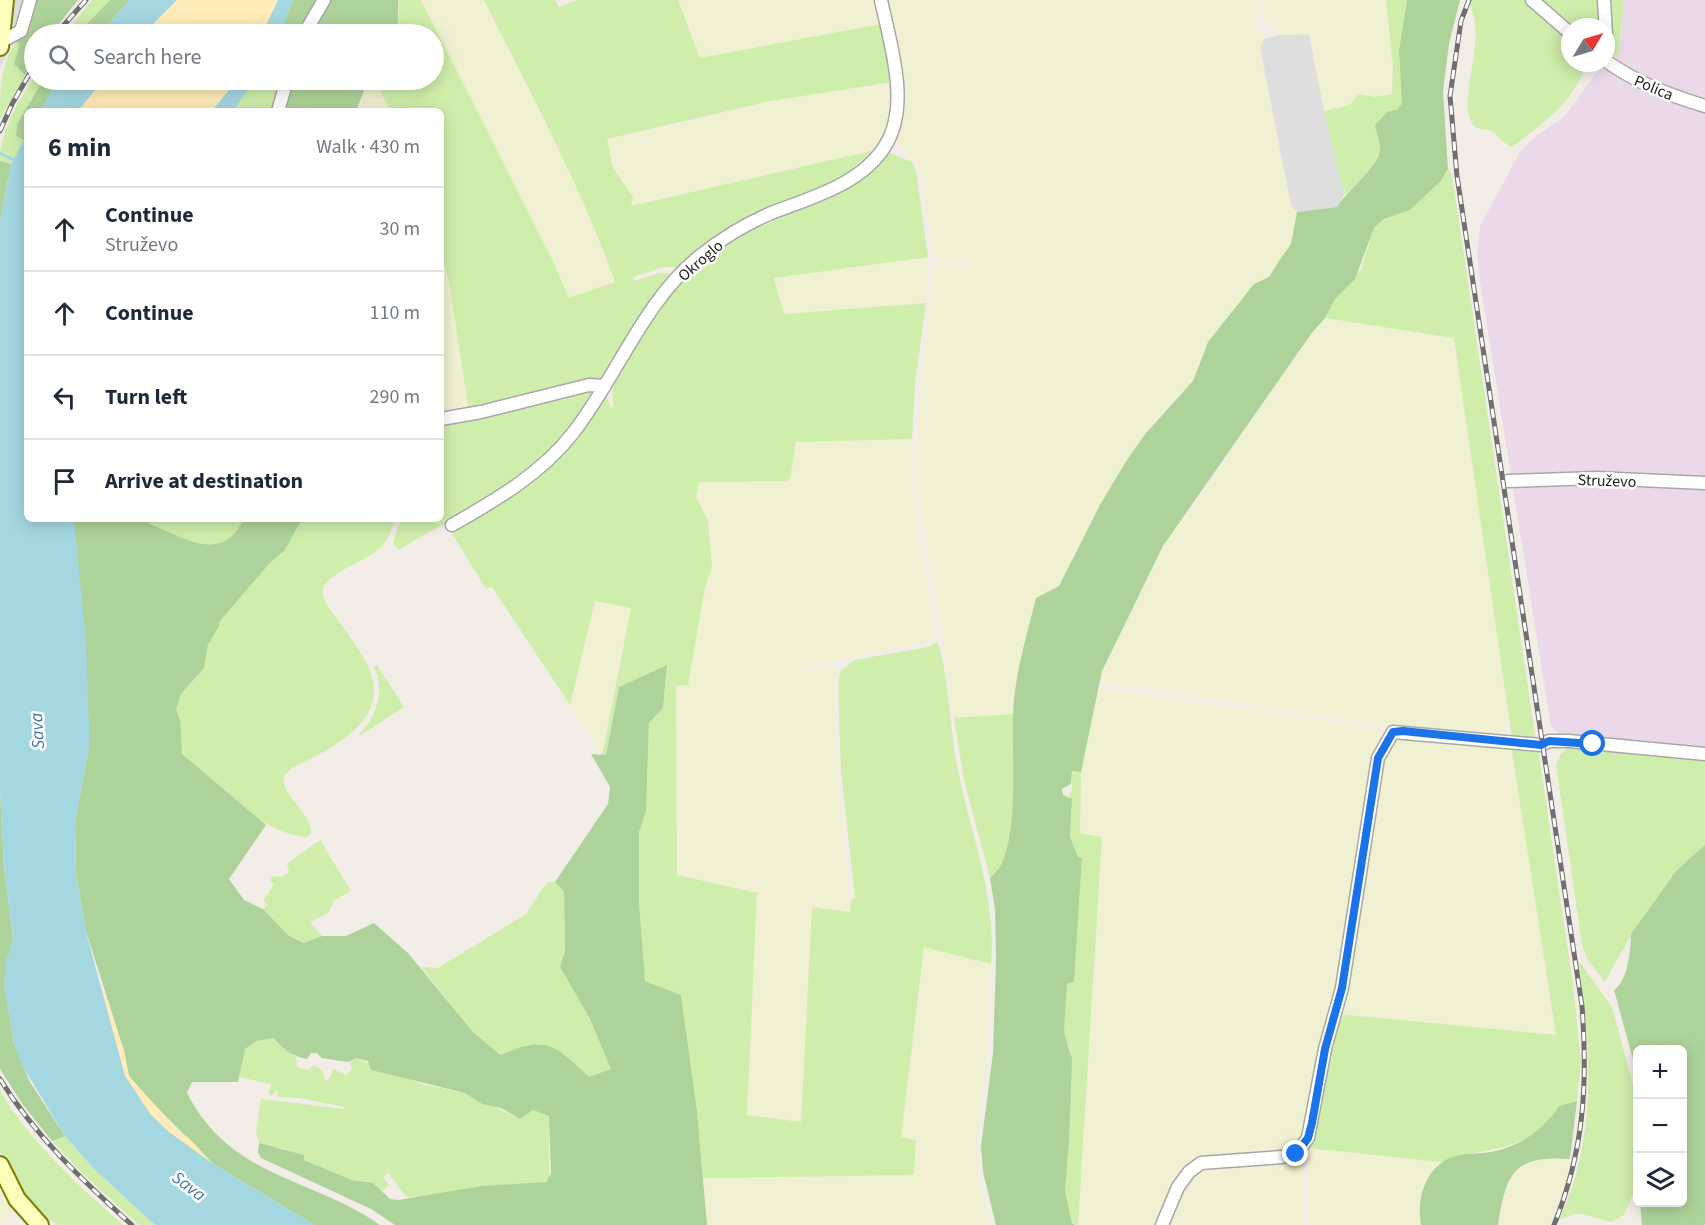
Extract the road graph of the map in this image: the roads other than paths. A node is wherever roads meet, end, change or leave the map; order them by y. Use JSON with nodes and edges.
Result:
{"nodes":[{"id":1,"x":30,"y":0,"type":"edge"},
{"id":2,"x":324,"y":0,"type":"edge"},
{"id":3,"x":881,"y":0,"type":"edge"},
{"id":4,"x":1532,"y":0,"type":"edge"},
{"id":5,"x":1604,"y":0,"type":"edge"},
{"id":6,"x":4,"y":1,"type":"edge"},
{"id":7,"x":1605,"y":18,"type":"edge"},
{"id":8,"x":310,"y":24,"type":"edge"},
{"id":9,"x":1561,"y":25,"type":"edge"},
{"id":10,"x":1,"y":44,"type":"edge"},
{"id":11,"x":1615,"y":68,"type":"edge"},
{"id":12,"x":284,"y":90,"type":"edge"},
{"id":13,"x":1705,"y":106,"type":"edge"},
{"id":14,"x":279,"y":108,"type":"edge"},
{"id":15,"x":605,"y":386,"type":"junction"},
{"id":16,"x":444,"y":418,"type":"edge"},
{"id":17,"x":1508,"y":481,"type":"dead end"},
{"id":18,"x":1705,"y":483,"type":"edge"},
{"id":19,"x":452,"y":525,"type":"dead end"},
{"id":20,"x":1705,"y":754,"type":"edge"},
{"id":21,"x":0,"y":1165,"type":"edge"},
{"id":22,"x":40,"y":1225,"type":"edge"},
{"id":23,"x":1162,"y":1225,"type":"edge"}],
"edges":[{"from":1,"to":10,"type":"street"},
{"from":2,"to":8,"type":"street"},
{"from":3,"to":15,"type":"street","name":"Okroglo"},
{"from":4,"to":9,"type":"street"},
{"from":5,"to":7,"type":"street"},
{"from":6,"to":10,"type":"street"},
{"from":11,"to":13,"type":"street","name":"Polica"},
{"from":12,"to":14,"type":"street"},
{"from":15,"to":16,"type":"street"},
{"from":15,"to":19,"type":"street","name":"Okroglo"},
{"from":17,"to":18,"type":"street","name":"Struževo"},
{"from":20,"to":23,"type":"street"},
{"from":21,"to":22,"type":"street"}]}
